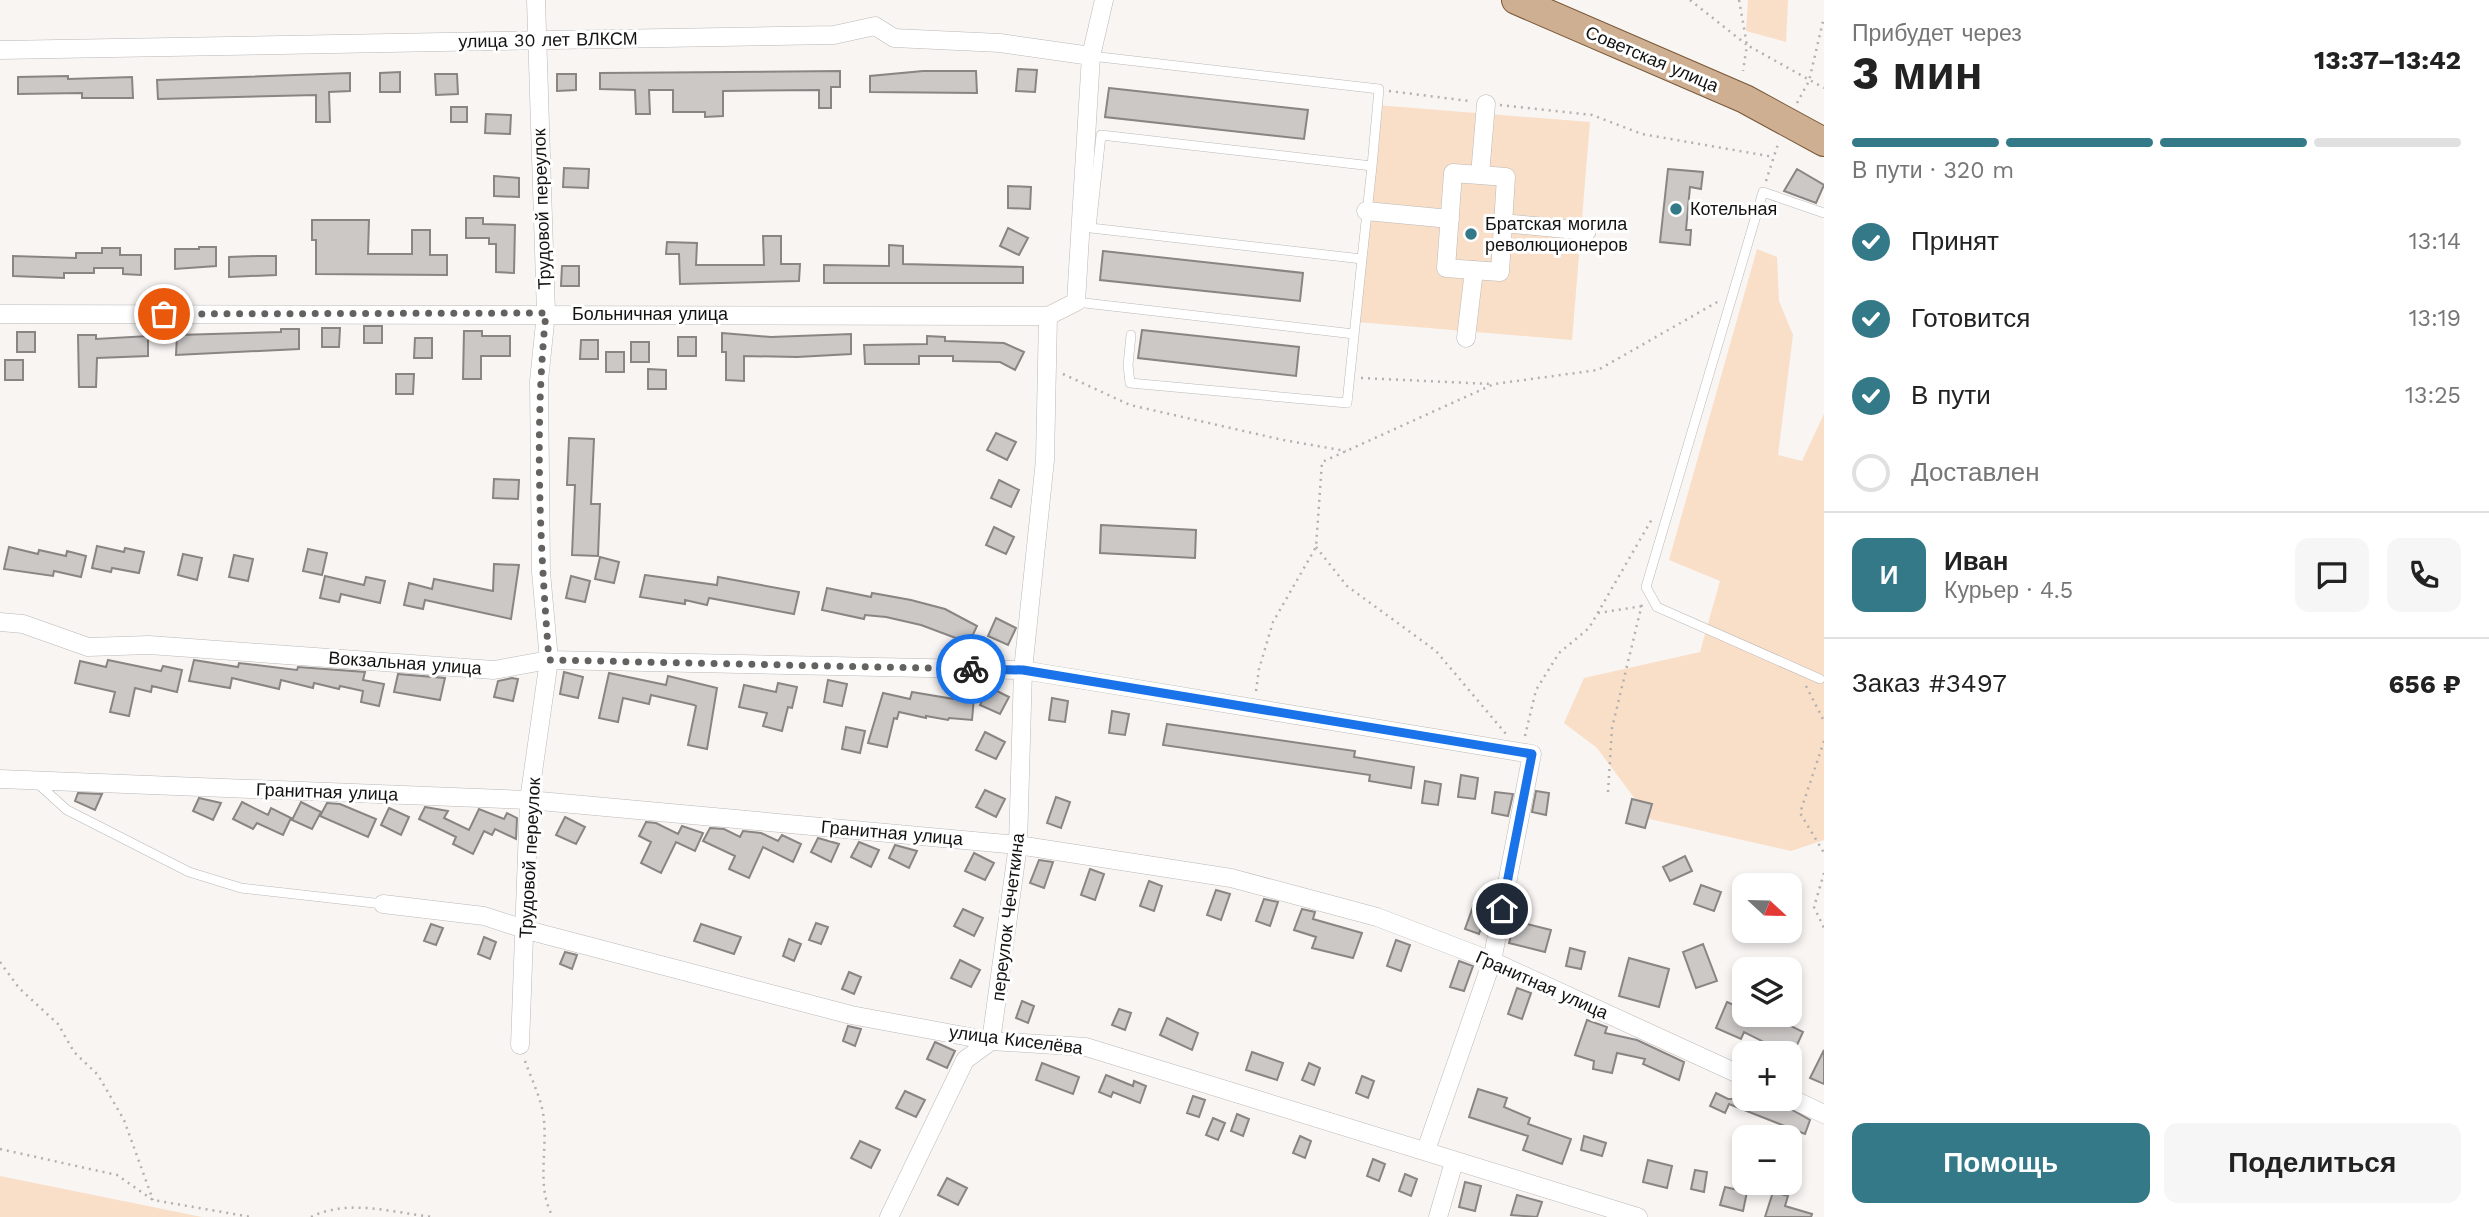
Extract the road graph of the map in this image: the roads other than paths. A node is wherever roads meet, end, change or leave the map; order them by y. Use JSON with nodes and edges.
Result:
{"nodes":[{"id":1,"x":536,"y":0,"type":"edge"},
{"id":2,"x":1104,"y":0,"type":"edge"},
{"id":3,"x":1516,"y":0,"type":"edge"},
{"id":4,"x":535,"y":41,"type":"junction"},
{"id":5,"x":0,"y":50,"type":"edge"},
{"id":6,"x":1091,"y":56,"type":"junction"},
{"id":7,"x":1486,"y":104,"type":"road end"},
{"id":8,"x":1824,"y":142,"type":"edge"},
{"id":9,"x":1372,"y":166,"type":"junction"},
{"id":10,"x":1480,"y":175,"type":"junction"},
{"id":11,"x":1366,"y":211,"type":"junction"},
{"id":12,"x":1824,"y":213,"type":"edge"},
{"id":13,"x":1450,"y":219,"type":"junction"},
{"id":14,"x":1503,"y":223,"type":"junction"},
{"id":15,"x":1587,"y":231,"type":"dead end"},
{"id":16,"x":1362,"y":259,"type":"junction"},
{"id":17,"x":1474,"y":270,"type":"junction"},
{"id":18,"x":1076,"y":302,"type":"junction"},
{"id":19,"x":546,"y":313,"type":"junction"},
{"id":20,"x":0,"y":314,"type":"edge"},
{"id":21,"x":1048,"y":316,"type":"junction"},
{"id":22,"x":1354,"y":334,"type":"junction"},
{"id":23,"x":1131,"y":335,"type":"dead end"},
{"id":24,"x":1466,"y":338,"type":"dead end"},
{"id":25,"x":0,"y":622,"type":"edge"},
{"id":26,"x":549,"y":660,"type":"junction"},
{"id":27,"x":1023,"y":670,"type":"junction"},
{"id":28,"x":1820,"y":680,"type":"dead end"},
{"id":29,"x":0,"y":779,"type":"edge"},
{"id":30,"x":35,"y":781,"type":"junction"},
{"id":31,"x":529,"y":800,"type":"junction"},
{"id":32,"x":1018,"y":845,"type":"junction"},
{"id":33,"x":383,"y":904,"type":"joint"},
{"id":34,"x":527,"y":930,"type":"junction"},
{"id":35,"x":1492,"y":961,"type":"junction"},
{"id":36,"x":991,"y":1041,"type":"junction"},
{"id":37,"x":520,"y":1045,"type":"road end"},
{"id":38,"x":1732,"y":1071,"type":"edge"},
{"id":39,"x":1802,"y":1104,"type":"edge"},
{"id":40,"x":1824,"y":1114,"type":"edge"},
{"id":41,"x":1426,"y":1150,"type":"junction"},
{"id":42,"x":1454,"y":1162,"type":"junction"},
{"id":43,"x":889,"y":1217,"type":"edge"},
{"id":44,"x":1438,"y":1217,"type":"edge"},
{"id":45,"x":1638,"y":1217,"type":"edge"}],
"edges":[{"from":1,"to":4,"type":"street","name":"Трудовой переулок"},
{"from":2,"to":6,"type":"street"},
{"from":3,"to":8,"type":"main road","name":"Советская улица"},
{"from":4,"to":5,"type":"street","name":"улица 30 лет ВЛКСМ"},
{"from":4,"to":6,"type":"street","name":"улица 30 лет ВЛКСМ"},
{"from":4,"to":19,"type":"street","name":"Трудовой переулок"},
{"from":6,"to":9,"type":"lane"},
{"from":6,"to":18,"type":"street"},
{"from":7,"to":10,"type":"street"},
{"from":9,"to":11,"type":"lane"},
{"from":9,"to":16,"type":"lane"},
{"from":10,"to":13,"type":"street"},
{"from":10,"to":14,"type":"street"},
{"from":11,"to":13,"type":"street"},
{"from":11,"to":16,"type":"lane"},
{"from":12,"to":28,"type":"lane"},
{"from":13,"to":17,"type":"street"},
{"from":14,"to":15,"type":"street"},
{"from":14,"to":17,"type":"street"},
{"from":16,"to":22,"type":"lane"},
{"from":17,"to":24,"type":"street"},
{"from":18,"to":21,"type":"street"},
{"from":18,"to":22,"type":"lane"},
{"from":19,"to":20,"type":"street","name":"Больничная улица"},
{"from":19,"to":21,"type":"street","name":"Больничная улица"},
{"from":19,"to":26,"type":"street","name":"Трудовой переулок"},
{"from":21,"to":27,"type":"street","name":"переулок Чечеткина"},
{"from":22,"to":23,"type":"lane"},
{"from":25,"to":26,"type":"street","name":"Вокзальная улица"},
{"from":26,"to":27,"type":"street","name":"Вокзальная улица"},
{"from":26,"to":31,"type":"street","name":"Трудовой переулок"},
{"from":27,"to":32,"type":"street","name":"переулок Чечеткина"},
{"from":27,"to":35,"type":"street","name":"Вокзальная улица"},
{"from":29,"to":30,"type":"street","name":"Гранитная улица"},
{"from":30,"to":31,"type":"street","name":"Гранитная улица"},
{"from":30,"to":33,"type":"lane"},
{"from":31,"to":32,"type":"street","name":"Гранитная улица"},
{"from":31,"to":34,"type":"street","name":"Трудовой переулок"},
{"from":32,"to":35,"type":"street","name":"Гранитная улица"},
{"from":32,"to":36,"type":"street","name":"переулок Чечеткина"},
{"from":33,"to":34,"type":"street","name":"улица Киселёва"},
{"from":34,"to":36,"type":"street","name":"улица Киселёва"},
{"from":34,"to":37,"type":"street","name":"Трудовой переулок"},
{"from":35,"to":38,"type":"street","name":"Гранитная улица"},
{"from":35,"to":41,"type":"street"},
{"from":36,"to":41,"type":"street","name":"улица Киселёва"},
{"from":36,"to":43,"type":"street"},
{"from":39,"to":40,"type":"street"},
{"from":41,"to":42,"type":"street","name":"улица Киселёва"},
{"from":42,"to":44,"type":"street"},
{"from":42,"to":45,"type":"street","name":"улица Киселёва"}]}
